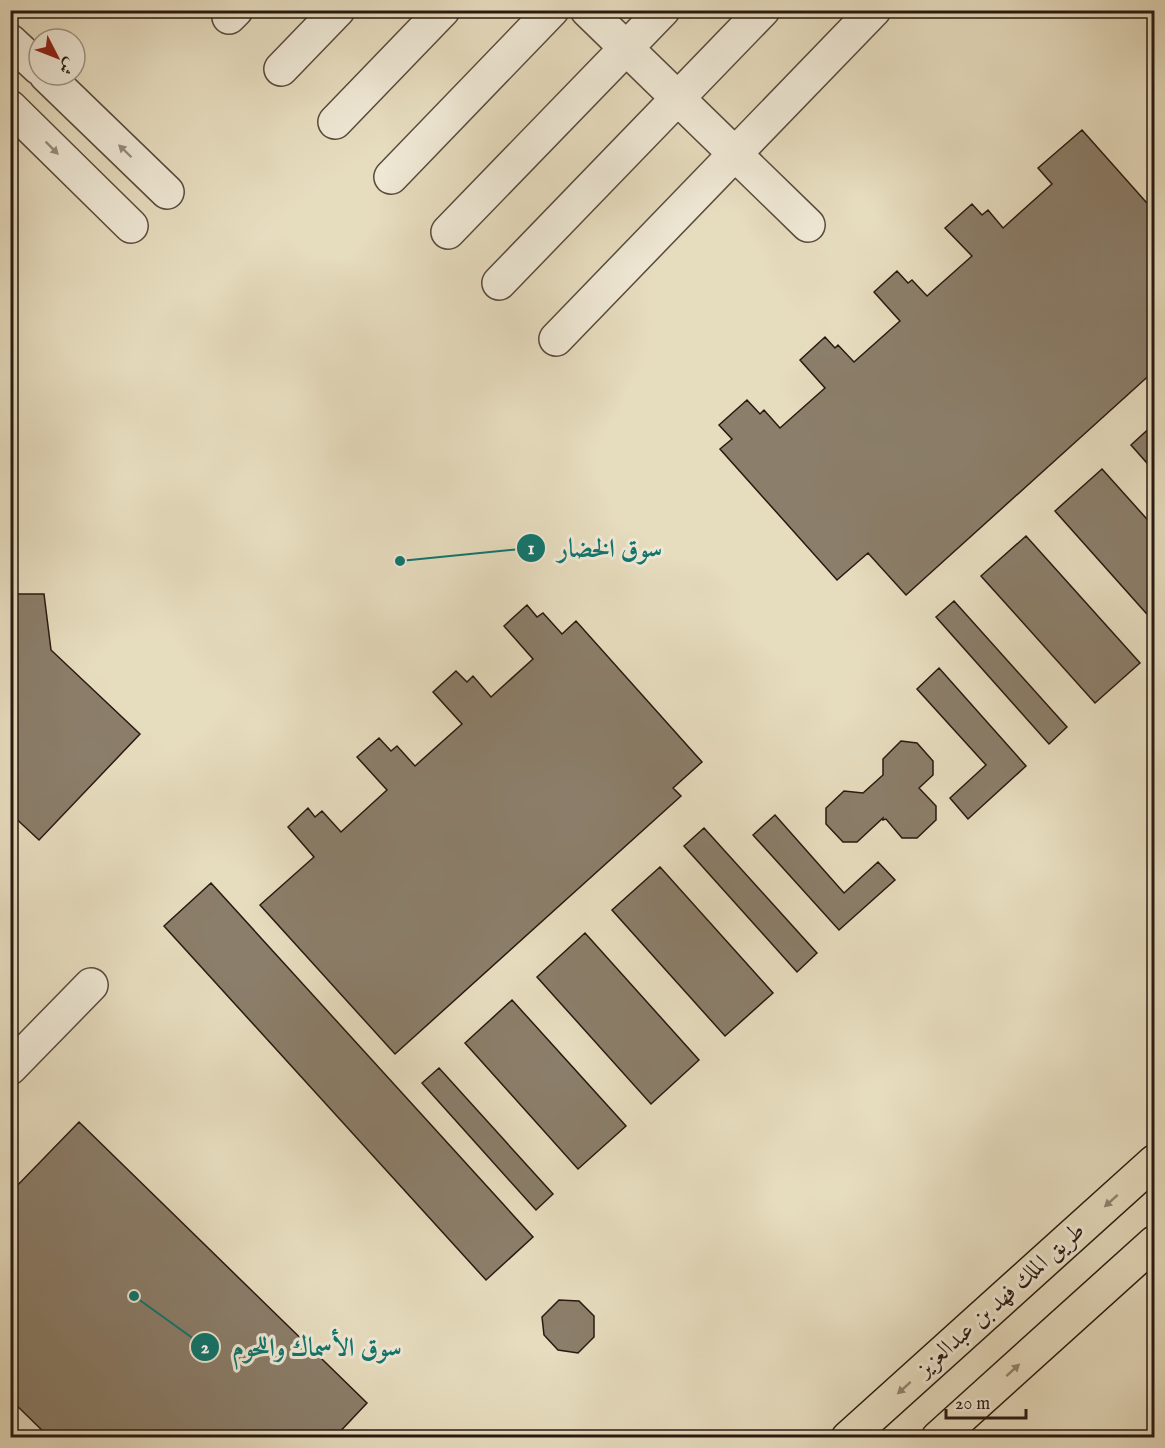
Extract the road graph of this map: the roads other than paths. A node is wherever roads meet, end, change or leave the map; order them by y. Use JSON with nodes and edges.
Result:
{"nodes":[{"id":1,"x":338,"y":10,"type":"edge"},
{"id":2,"x":443,"y":10,"type":"edge"},
{"id":3,"x":552,"y":10,"type":"edge"},
{"id":4,"x":588,"y":10,"type":"edge"},
{"id":5,"x":663,"y":10,"type":"edge"},
{"id":6,"x":763,"y":10,"type":"edge"},
{"id":7,"x":874,"y":10,"type":"edge"},
{"id":8,"x":10,"y":41,"type":"edge"},
{"id":9,"x":626,"y":48,"type":"junction"},
{"id":10,"x":27,"y":57,"type":"edge"},
{"id":11,"x":281,"y":69,"type":"dead end"},
{"id":12,"x":58,"y":87,"type":"edge"},
{"id":13,"x":678,"y":98,"type":"junction"},
{"id":14,"x":10,"y":107,"type":"edge"},
{"id":15,"x":335,"y":122,"type":"dead end"},
{"id":16,"x":735,"y":154,"type":"junction"},
{"id":17,"x":391,"y":177,"type":"dead end"},
{"id":18,"x":167,"y":192,"type":"dead end"},
{"id":19,"x":808,"y":225,"type":"dead end"},
{"id":20,"x":131,"y":226,"type":"dead end"},
{"id":21,"x":448,"y":232,"type":"dead end"},
{"id":22,"x":499,"y":283,"type":"dead end"},
{"id":23,"x":556,"y":339,"type":"dead end"},
{"id":24,"x":91,"y":985,"type":"dead end"},
{"id":25,"x":10,"y":1068,"type":"edge"},
{"id":26,"x":1155,"y":1162,"type":"edge"},
{"id":27,"x":1155,"y":1243,"type":"edge"},
{"id":28,"x":848,"y":1437,"type":"edge"},
{"id":29,"x":938,"y":1437,"type":"edge"}],
"edges":[{"from":1,"to":11,"type":"street"},
{"from":2,"to":15,"type":"street"},
{"from":3,"to":17,"type":"street"},
{"from":4,"to":9,"type":"street"},
{"from":5,"to":9,"type":"street"},
{"from":6,"to":13,"type":"street"},
{"from":7,"to":16,"type":"street"},
{"from":8,"to":10,"type":"street"},
{"from":9,"to":13,"type":"street"},
{"from":9,"to":21,"type":"street"},
{"from":18,"to":12,"type":"street","one_way":true},
{"from":13,"to":16,"type":"street"},
{"from":13,"to":22,"type":"street"},
{"from":14,"to":20,"type":"street","one_way":true},
{"from":16,"to":19,"type":"street"},
{"from":16,"to":23,"type":"street"},
{"from":24,"to":25,"type":"street"},
{"from":26,"to":28,"type":"main road","name":"طريق الملك فهد بن عبدالعزيز","one_way":true},
{"from":29,"to":27,"type":"main road","one_way":true}]}
